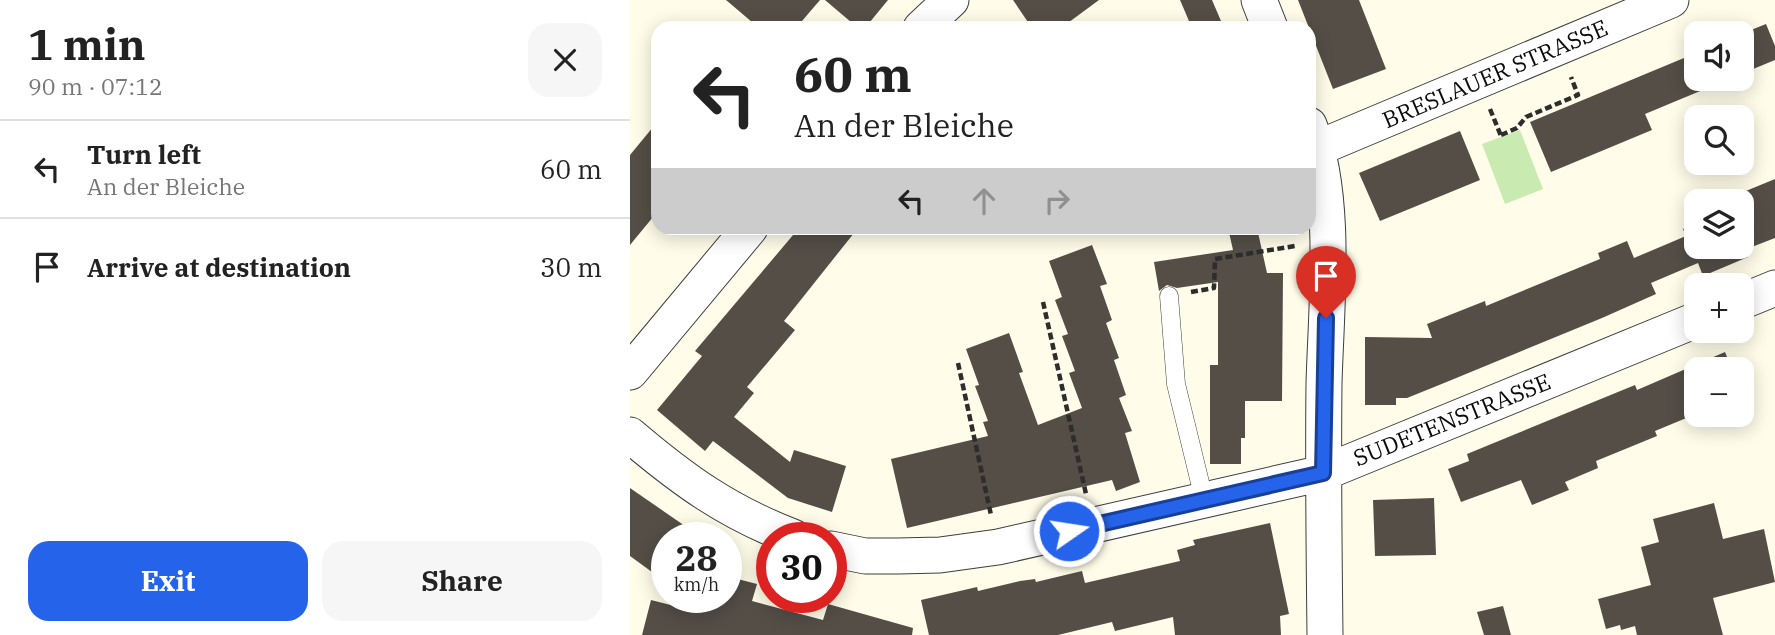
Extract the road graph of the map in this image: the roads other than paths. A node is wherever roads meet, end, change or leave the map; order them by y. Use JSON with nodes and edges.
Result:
{"nodes":[{"id":1,"x":951,"y":0,"type":"edge"},
{"id":2,"x":1259,"y":0,"type":"edge"},
{"id":3,"x":1671,"y":0,"type":"edge"},
{"id":4,"x":928,"y":21,"type":"edge"},
{"id":5,"x":1267,"y":21,"type":"edge"},
{"id":6,"x":1316,"y":135,"type":"edge"},
{"id":7,"x":1316,"y":152,"type":"edge"},
{"id":8,"x":744,"y":235,"type":"edge"},
{"id":9,"x":1775,"y":288,"type":"edge"},
{"id":10,"x":1169,"y":296,"type":"road end"},
{"id":11,"x":1754,"y":297,"type":"edge"},
{"id":12,"x":1684,"y":325,"type":"edge"},
{"id":13,"x":630,"y":373,"type":"edge"},
{"id":14,"x":630,"y":435,"type":"edge"},
{"id":15,"x":1323,"y":473,"type":"junction"},
{"id":16,"x":1204,"y":499,"type":"junction"},
{"id":17,"x":757,"y":522,"type":"edge"},
{"id":18,"x":847,"y":552,"type":"edge"},
{"id":19,"x":1325,"y":635,"type":"edge"}],
"edges":[{"from":1,"to":4,"type":"street"},
{"from":2,"to":5,"type":"street"},
{"from":3,"to":6,"type":"street","name":"BRESLAUER STRASSE"},
{"from":7,"to":15,"type":"street"},
{"from":8,"to":13,"type":"street"},
{"from":9,"to":11,"type":"street"},
{"from":10,"to":16,"type":"lane"},
{"from":12,"to":15,"type":"street","name":"SUDETENSTRASSE"},
{"from":14,"to":17,"type":"street"},
{"from":15,"to":16,"type":"street","name":"SUDETENSTRASSE"},
{"from":15,"to":19,"type":"street"},
{"from":16,"to":18,"type":"street","name":"SUDETENSTRASSE"}]}
